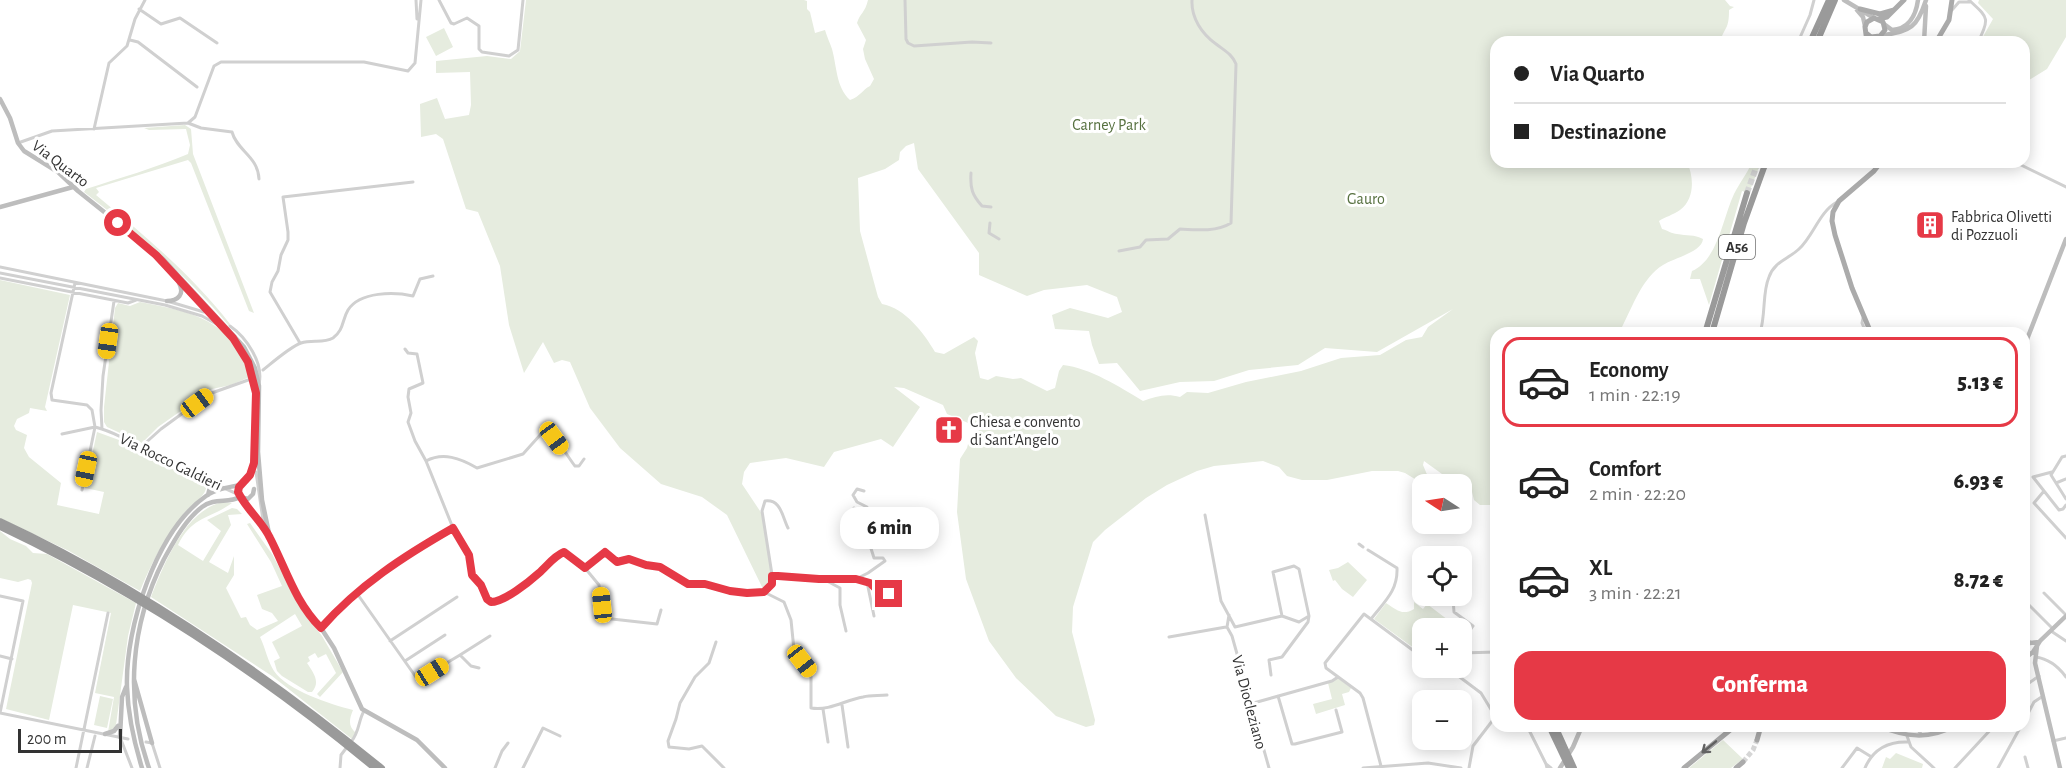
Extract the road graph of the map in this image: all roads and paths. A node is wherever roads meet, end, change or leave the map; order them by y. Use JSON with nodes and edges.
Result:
{"nodes":[{"id":1,"x":145,"y":0,"type":"edge"},
{"id":2,"x":418,"y":0,"type":"edge"},
{"id":3,"x":439,"y":0,"type":"edge"},
{"id":4,"x":523,"y":0,"type":"edge"},
{"id":5,"x":906,"y":0,"type":"edge"},
{"id":6,"x":1192,"y":0,"type":"edge"},
{"id":7,"x":1814,"y":0,"type":"edge"},
{"id":8,"x":1829,"y":0,"type":"edge"},
{"id":9,"x":1835,"y":0,"type":"edge"},
{"id":10,"x":1844,"y":0,"type":"edge"},
{"id":11,"x":1905,"y":0,"type":"edge"},
{"id":12,"x":1918,"y":0,"type":"edge"},
{"id":13,"x":1926,"y":0,"type":"edge"},
{"id":14,"x":1952,"y":0,"type":"edge"},
{"id":15,"x":1970,"y":1,"type":"edge"},
{"id":16,"x":1853,"y":6,"type":"junction"},
{"id":17,"x":139,"y":9,"type":"junction"},
{"id":18,"x":1860,"y":9,"type":"junction"},
{"id":19,"x":1894,"y":10,"type":"junction"},
{"id":20,"x":1952,"y":10,"type":"junction"},
{"id":21,"x":1876,"y":18,"type":"junction"},
{"id":22,"x":1884,"y":24,"type":"junction"},
{"id":23,"x":1865,"y":30,"type":"junction"},
{"id":24,"x":1801,"y":36,"type":"edge"},
{"id":25,"x":1813,"y":36,"type":"edge"},
{"id":26,"x":1820,"y":36,"type":"edge"},
{"id":27,"x":1866,"y":36,"type":"edge"},
{"id":28,"x":1872,"y":36,"type":"edge"},
{"id":29,"x":1880,"y":36,"type":"joint"},
{"id":30,"x":1924,"y":36,"type":"edge"},
{"id":31,"x":1940,"y":36,"type":"edge"},
{"id":32,"x":1981,"y":36,"type":"edge"},
{"id":33,"x":130,"y":40,"type":"junction"},
{"id":34,"x":218,"y":43,"type":"dead end"},
{"id":35,"x":991,"y":43,"type":"dead end"},
{"id":36,"x":197,"y":87,"type":"dead end"},
{"id":37,"x":0,"y":99,"type":"edge"},
{"id":38,"x":188,"y":123,"type":"junction"},
{"id":39,"x":94,"y":130,"type":"junction"},
{"id":40,"x":18,"y":143,"type":"junction"},
{"id":41,"x":1764,"y":168,"type":"edge"},
{"id":42,"x":1876,"y":168,"type":"edge"},
{"id":43,"x":2027,"y":168,"type":"edge"},
{"id":44,"x":970,"y":173,"type":"dead end"},
{"id":45,"x":259,"y":179,"type":"dead end"},
{"id":46,"x":413,"y":182,"type":"dead end"},
{"id":47,"x":73,"y":187,"type":"junction"},
{"id":48,"x":2066,"y":187,"type":"edge"},
{"id":49,"x":1747,"y":193,"type":"tunnel mouth"},
{"id":50,"x":1839,"y":201,"type":"junction"},
{"id":51,"x":0,"y":207,"type":"edge"},
{"id":52,"x":991,"y":207,"type":"dead end"},
{"id":53,"x":990,"y":223,"type":"dead end"},
{"id":54,"x":999,"y":239,"type":"dead end"},
{"id":55,"x":2066,"y":239,"type":"edge"},
{"id":56,"x":1119,"y":251,"type":"dead end"},
{"id":57,"x":156,"y":255,"type":"junction"},
{"id":58,"x":0,"y":267,"type":"edge"},
{"id":59,"x":0,"y":275,"type":"edge"},
{"id":60,"x":433,"y":276,"type":"dead end"},
{"id":61,"x":178,"y":280,"type":"junction"},
{"id":62,"x":75,"y":283,"type":"junction"},
{"id":63,"x":74,"y":290,"type":"junction"},
{"id":64,"x":137,"y":300,"type":"junction"},
{"id":65,"x":114,"y":301,"type":"junction"},
{"id":66,"x":167,"y":302,"type":"junction"},
{"id":67,"x":204,"y":312,"type":"dead end"},
{"id":68,"x":1863,"y":318,"type":"junction"},
{"id":69,"x":230,"y":326,"type":"dead end"},
{"id":70,"x":221,"y":327,"type":"junction"},
{"id":71,"x":1708,"y":327,"type":"edge"},
{"id":72,"x":1714,"y":327,"type":"edge"},
{"id":73,"x":1762,"y":327,"type":"edge"},
{"id":74,"x":1864,"y":327,"type":"edge"},
{"id":75,"x":1868,"y":327,"type":"edge"},
{"id":76,"x":2030,"y":331,"type":"edge"},
{"id":77,"x":300,"y":343,"type":"junction"},
{"id":78,"x":405,"y":349,"type":"dead end"},
{"id":79,"x":263,"y":370,"type":"dead end"},
{"id":80,"x":251,"y":379,"type":"dead end"},
{"id":81,"x":259,"y":386,"type":"junction"},
{"id":82,"x":95,"y":427,"type":"junction"},
{"id":83,"x":102,"y":429,"type":"junction"},
{"id":84,"x":62,"y":434,"type":"dead end"},
{"id":85,"x":141,"y":447,"type":"junction"},
{"id":86,"x":2066,"y":456,"type":"edge"},
{"id":87,"x":584,"y":459,"type":"dead end"},
{"id":88,"x":426,"y":461,"type":"junction"},
{"id":89,"x":256,"y":472,"type":"dead end"},
{"id":90,"x":2052,"y":472,"type":"junction"},
{"id":91,"x":207,"y":479,"type":"junction"},
{"id":92,"x":2066,"y":479,"type":"edge"},
{"id":93,"x":2056,"y":483,"type":"junction"},
{"id":94,"x":242,"y":484,"type":"junction"},
{"id":95,"x":226,"y":487,"type":"junction"},
{"id":96,"x":257,"y":488,"type":"junction"},
{"id":97,"x":82,"y":490,"type":"dead end"},
{"id":98,"x":864,"y":491,"type":"dead end"},
{"id":99,"x":2044,"y":491,"type":"junction"},
{"id":100,"x":208,"y":495,"type":"junction"},
{"id":101,"x":242,"y":499,"type":"junction"},
{"id":102,"x":2066,"y":499,"type":"edge"},
{"id":103,"x":233,"y":500,"type":"junction"},
{"id":104,"x":2066,"y":505,"type":"edge"},
{"id":105,"x":1205,"y":515,"type":"dead end"},
{"id":106,"x":0,"y":522,"type":"edge"},
{"id":107,"x":0,"y":527,"type":"edge"},
{"id":108,"x":264,"y":527,"type":"junction"},
{"id":109,"x":453,"y":528,"type":"junction"},
{"id":110,"x":788,"y":528,"type":"dead end"},
{"id":111,"x":270,"y":538,"type":"junction"},
{"id":112,"x":2066,"y":538,"type":"edge"},
{"id":113,"x":1359,"y":544,"type":"dead end"},
{"id":114,"x":1364,"y":547,"type":"dead end"},
{"id":115,"x":1368,"y":550,"type":"dead end"},
{"id":116,"x":585,"y":568,"type":"junction"},
{"id":117,"x":772,"y":576,"type":"junction"},
{"id":118,"x":824,"y":579,"type":"junction"},
{"id":119,"x":856,"y":579,"type":"junction"},
{"id":120,"x":867,"y":582,"type":"junction"},
{"id":121,"x":146,"y":592,"type":"junction"},
{"id":122,"x":356,"y":592,"type":"junction"},
{"id":123,"x":764,"y":592,"type":"junction"},
{"id":124,"x":2044,"y":593,"type":"dead end"},
{"id":125,"x":0,"y":596,"type":"edge"},
{"id":126,"x":457,"y":597,"type":"dead end"},
{"id":127,"x":902,"y":600,"type":"dead end"},
{"id":128,"x":1454,"y":606,"type":"edge"},
{"id":129,"x":2030,"y":606,"type":"edge"},
{"id":130,"x":141,"y":609,"type":"junction"},
{"id":131,"x":661,"y":610,"type":"dead end"},
{"id":132,"x":108,"y":613,"type":"dead end"},
{"id":133,"x":1229,"y":615,"type":"junction"},
{"id":134,"x":2066,"y":615,"type":"edge"},
{"id":135,"x":874,"y":616,"type":"dead end"},
{"id":136,"x":1282,"y":616,"type":"junction"},
{"id":137,"x":1310,"y":616,"type":"junction"},
{"id":138,"x":1462,"y":618,"type":"edge"},
{"id":139,"x":1371,"y":619,"type":"junction"},
{"id":140,"x":1227,"y":627,"type":"junction"},
{"id":141,"x":1235,"y":627,"type":"junction"},
{"id":142,"x":321,"y":628,"type":"junction"},
{"id":143,"x":2052,"y":630,"type":"junction"},
{"id":144,"x":846,"y":631,"type":"dead end"},
{"id":145,"x":445,"y":635,"type":"dead end"},
{"id":146,"x":490,"y":636,"type":"dead end"},
{"id":147,"x":1232,"y":636,"type":"junction"},
{"id":148,"x":1169,"y":637,"type":"dead end"},
{"id":149,"x":2066,"y":640,"type":"edge"},
{"id":150,"x":390,"y":641,"type":"junction"},
{"id":151,"x":2030,"y":641,"type":"edge"},
{"id":152,"x":716,"y":642,"type":"dead end"},
{"id":153,"x":2030,"y":643,"type":"edge"},
{"id":154,"x":1412,"y":650,"type":"edge"},
{"id":155,"x":2036,"y":650,"type":"junction"},
{"id":156,"x":1490,"y":652,"type":"edge"},
{"id":157,"x":1472,"y":654,"type":"edge"},
{"id":158,"x":2030,"y":654,"type":"edge"},
{"id":159,"x":459,"y":655,"type":"junction"},
{"id":160,"x":0,"y":656,"type":"edge"},
{"id":161,"x":12,"y":659,"type":"junction"},
{"id":162,"x":2030,"y":660,"type":"edge"},
{"id":163,"x":405,"y":661,"type":"junction"},
{"id":164,"x":2036,"y":663,"type":"junction"},
{"id":165,"x":479,"y":668,"type":"dead end"},
{"id":166,"x":1271,"y":675,"type":"dead end"},
{"id":167,"x":2038,"y":676,"type":"junction"},
{"id":168,"x":1338,"y":677,"type":"junction"},
{"id":169,"x":2066,"y":677,"type":"edge"},
{"id":170,"x":134,"y":678,"type":"junction"},
{"id":171,"x":1461,"y":678,"type":"edge"},
{"id":172,"x":2030,"y":682,"type":"edge"},
{"id":173,"x":127,"y":686,"type":"junction"},
{"id":174,"x":887,"y":695,"type":"dead end"},
{"id":175,"x":1278,"y":696,"type":"junction"},
{"id":176,"x":2043,"y":696,"type":"junction"},
{"id":177,"x":1250,"y":704,"type":"junction"},
{"id":178,"x":842,"y":705,"type":"junction"},
{"id":179,"x":823,"y":708,"type":"junction"},
{"id":180,"x":1490,"y":708,"type":"edge"},
{"id":181,"x":1336,"y":710,"type":"dead end"},
{"id":182,"x":2030,"y":710,"type":"edge"},
{"id":183,"x":364,"y":711,"type":"junction"},
{"id":184,"x":0,"y":713,"type":"edge"},
{"id":185,"x":120,"y":721,"type":"junction"},
{"id":186,"x":1490,"y":723,"type":"edge"},
{"id":187,"x":84,"y":730,"type":"junction"},
{"id":188,"x":1530,"y":732,"type":"edge"},
{"id":189,"x":1553,"y":732,"type":"edge"},
{"id":190,"x":1557,"y":732,"type":"edge"},
{"id":191,"x":1579,"y":732,"type":"edge"},
{"id":192,"x":1728,"y":732,"type":"edge"},
{"id":193,"x":1758,"y":732,"type":"edge"},
{"id":194,"x":1896,"y":732,"type":"edge"},
{"id":195,"x":1920,"y":732,"type":"edge"},
{"id":196,"x":1939,"y":732,"type":"edge"},
{"id":197,"x":1988,"y":732,"type":"edge"},
{"id":198,"x":2018,"y":732,"type":"edge"},
{"id":199,"x":105,"y":734,"type":"junction"},
{"id":200,"x":1922,"y":735,"type":"junction"},
{"id":201,"x":95,"y":736,"type":"dead end"},
{"id":202,"x":560,"y":736,"type":"dead end"},
{"id":203,"x":1907,"y":736,"type":"junction"},
{"id":204,"x":120,"y":737,"type":"junction"},
{"id":205,"x":1757,"y":738,"type":"tunnel mouth"},
{"id":206,"x":2066,"y":738,"type":"edge"},
{"id":207,"x":128,"y":739,"type":"dead end"},
{"id":208,"x":2053,"y":741,"type":"junction"},
{"id":209,"x":149,"y":742,"type":"joint"},
{"id":210,"x":508,"y":742,"type":"dead end"},
{"id":211,"x":828,"y":742,"type":"dead end"},
{"id":212,"x":1909,"y":742,"type":"junction"},
{"id":213,"x":848,"y":747,"type":"dead end"},
{"id":214,"x":1563,"y":748,"type":"junction"},
{"id":215,"x":1870,"y":756,"type":"junction"},
{"id":216,"x":2025,"y":757,"type":"dead end"},
{"id":217,"x":1744,"y":765,"type":"edge"},
{"id":218,"x":1381,"y":766,"type":"junction"},
{"id":219,"x":1398,"y":766,"type":"edge"},
{"id":220,"x":1548,"y":767,"type":"edge"},
{"id":221,"x":1571,"y":767,"type":"edge"},
{"id":222,"x":76,"y":768,"type":"edge"},
{"id":223,"x":87,"y":768,"type":"edge"},
{"id":224,"x":132,"y":768,"type":"edge"},
{"id":225,"x":142,"y":768,"type":"edge"},
{"id":226,"x":148,"y":768,"type":"edge"},
{"id":227,"x":160,"y":768,"type":"edge"},
{"id":228,"x":340,"y":768,"type":"edge"},
{"id":229,"x":374,"y":768,"type":"edge"},
{"id":230,"x":382,"y":768,"type":"edge"},
{"id":231,"x":445,"y":768,"type":"edge"},
{"id":232,"x":495,"y":768,"type":"edge"},
{"id":233,"x":523,"y":768,"type":"edge"},
{"id":234,"x":724,"y":768,"type":"edge"},
{"id":235,"x":1269,"y":768,"type":"edge"},
{"id":236,"x":1363,"y":768,"type":"edge"},
{"id":237,"x":1461,"y":768,"type":"edge"},
{"id":238,"x":1469,"y":768,"type":"edge"},
{"id":239,"x":1560,"y":768,"type":"edge"},
{"id":240,"x":1684,"y":768,"type":"edge"},
{"id":241,"x":1736,"y":768,"type":"edge"},
{"id":242,"x":1842,"y":768,"type":"edge"},
{"id":243,"x":1865,"y":768,"type":"edge"},
{"id":244,"x":1934,"y":768,"type":"edge"},
{"id":245,"x":1955,"y":768,"type":"edge"},
{"id":246,"x":1998,"y":768,"type":"edge"},
{"id":247,"x":2028,"y":768,"type":"edge"},
{"id":248,"x":2060,"y":768,"type":"edge"}],
"edges":[{"from":1,"to":17,"type":"street"},
{"from":2,"to":38,"type":"street"},
{"from":3,"to":4,"type":"street"},
{"from":5,"to":35,"type":"street"},
{"from":6,"to":56,"type":"street"},
{"from":7,"to":24,"type":"street"},
{"from":8,"to":25,"type":"highway"},
{"from":9,"to":26,"type":"highway"},
{"from":10,"to":16,"type":"street"},
{"from":11,"to":19,"type":"main road"},
{"from":12,"to":22,"type":"street"},
{"from":13,"to":29,"type":"street"},
{"from":13,"to":30,"type":"street"},
{"from":14,"to":20,"type":"main road"},
{"from":15,"to":20,"type":"street"},
{"from":15,"to":32,"type":"street"},
{"from":16,"to":18,"type":"street"},
{"from":16,"to":23,"type":"street"},
{"from":17,"to":33,"type":"street"},
{"from":17,"to":34,"type":"street"},
{"from":18,"to":19,"type":"main road"},
{"from":18,"to":21,"type":"street"},
{"from":19,"to":21,"type":"main road"},
{"from":20,"to":31,"type":"main road"},
{"from":21,"to":22,"type":"main road"},
{"from":21,"to":23,"type":"main road"},
{"from":22,"to":29,"type":"main road"},
{"from":23,"to":27,"type":"main road"},
{"from":23,"to":28,"type":"main road"},
{"from":33,"to":36,"type":"street"},
{"from":33,"to":39,"type":"street"},
{"from":37,"to":40,"type":"street","name":"Via Quarto"},
{"from":38,"to":39,"type":"street"},
{"from":38,"to":45,"type":"street"},
{"from":39,"to":40,"type":"street"},
{"from":40,"to":47,"type":"street","name":"Via Quarto"},
{"from":41,"to":72,"type":"highway","number":"A56"},
{"from":42,"to":50,"type":"main road"},
{"from":43,"to":48,"type":"street"},
{"from":44,"to":52,"type":"street"},
{"from":46,"to":77,"type":"street"},
{"from":47,"to":51,"type":"street"},
{"from":47,"to":57,"type":"street","name":"Via Quarto"},
{"from":49,"to":71,"type":"highway","number":"A56"},
{"from":50,"to":68,"type":"main road"},
{"from":50,"to":73,"type":"street"},
{"from":53,"to":54,"type":"street"},
{"from":55,"to":76,"type":"street"},
{"from":57,"to":61,"type":"street","name":"Via Quarto"},
{"from":57,"to":81,"type":"street","name":"Via Quarto"},
{"from":58,"to":62,"type":"street"},
{"from":59,"to":63,"type":"street"},
{"from":60,"to":77,"type":"street"},
{"from":61,"to":66,"type":"street"},
{"from":61,"to":70,"type":"street","name":"Via Quarto"},
{"from":62,"to":63,"type":"street"},
{"from":62,"to":66,"type":"street"},
{"from":63,"to":64,"type":"street"},
{"from":63,"to":65,"type":"street"},
{"from":63,"to":82,"type":"street"},
{"from":64,"to":65,"type":"street"},
{"from":64,"to":70,"type":"street"},
{"from":65,"to":83,"type":"street","name":"Via Rocco Galdieri"},
{"from":66,"to":67,"type":"street"},
{"from":68,"to":74,"type":"street"},
{"from":68,"to":75,"type":"main road"},
{"from":69,"to":81,"type":"street"},
{"from":70,"to":94,"type":"street","name":"Via Quarto"},
{"from":77,"to":79,"type":"street"},
{"from":78,"to":88,"type":"street"},
{"from":80,"to":85,"type":"street"},
{"from":81,"to":96,"type":"street","name":"Via Quarto"},
{"from":82,"to":83,"type":"street","name":"Via Rocco Galdieri"},
{"from":82,"to":84,"type":"street"},
{"from":82,"to":97,"type":"street"},
{"from":83,"to":85,"type":"street","name":"Via Rocco Galdieri"},
{"from":85,"to":91,"type":"street","name":"Via Rocco Galdieri"},
{"from":86,"to":90,"type":"street"},
{"from":87,"to":88,"type":"street"},
{"from":88,"to":109,"type":"street"},
{"from":89,"to":96,"type":"street"},
{"from":90,"to":93,"type":"street"},
{"from":90,"to":99,"type":"street"},
{"from":91,"to":95,"type":"street","name":"Via Rocco Galdieri"},
{"from":91,"to":100,"type":"street"},
{"from":92,"to":93,"type":"street"},
{"from":93,"to":102,"type":"street"},
{"from":94,"to":95,"type":"street"},
{"from":94,"to":96,"type":"street"},
{"from":94,"to":101,"type":"street"},
{"from":95,"to":100,"type":"street"},
{"from":95,"to":101,"type":"street","name":"Via Rocco Galdieri"},
{"from":96,"to":101,"type":"street"},
{"from":96,"to":108,"type":"street"},
{"from":96,"to":111,"type":"street","name":"Via Quarto"},
{"from":98,"to":119,"type":"street"},
{"from":99,"to":104,"type":"street"},
{"from":99,"to":112,"type":"street"},
{"from":100,"to":121,"type":"street"},
{"from":101,"to":103,"type":"street"},
{"from":101,"to":103,"type":"street"},
{"from":101,"to":108,"type":"street"},
{"from":103,"to":121,"type":"street"},
{"from":105,"to":133,"type":"street"},
{"from":106,"to":230,"type":"highway"},
{"from":107,"to":229,"type":"highway"},
{"from":108,"to":111,"type":"street"},
{"from":109,"to":116,"type":"street"},
{"from":109,"to":122,"type":"street"},
{"from":110,"to":117,"type":"street"},
{"from":111,"to":142,"type":"street"},
{"from":113,"to":114,"type":"street"},
{"from":115,"to":139,"type":"street"},
{"from":116,"to":123,"type":"street"},
{"from":116,"to":131,"type":"street"},
{"from":117,"to":118,"type":"street"},
{"from":117,"to":123,"type":"street"},
{"from":118,"to":119,"type":"street"},
{"from":118,"to":144,"type":"street"},
{"from":119,"to":120,"type":"street"},
{"from":120,"to":127,"type":"street"},
{"from":120,"to":135,"type":"street"},
{"from":121,"to":130,"type":"street"},
{"from":122,"to":142,"type":"street"},
{"from":122,"to":150,"type":"street"},
{"from":123,"to":179,"type":"street"},
{"from":124,"to":134,"type":"street"},
{"from":125,"to":161,"type":"street"},
{"from":126,"to":150,"type":"street"},
{"from":128,"to":138,"type":"street"},
{"from":129,"to":143,"type":"street"},
{"from":130,"to":170,"type":"street"},
{"from":130,"to":173,"type":"street"},
{"from":132,"to":187,"type":"street"},
{"from":133,"to":140,"type":"street"},
{"from":133,"to":141,"type":"street"},
{"from":134,"to":143,"type":"street"},
{"from":136,"to":137,"type":"street"},
{"from":136,"to":137,"type":"street"},
{"from":136,"to":141,"type":"street"},
{"from":137,"to":166,"type":"street"},
{"from":139,"to":154,"type":"street"},
{"from":139,"to":168,"type":"street"},
{"from":140,"to":147,"type":"street","name":"Via Diocleziano"},
{"from":140,"to":148,"type":"street"},
{"from":141,"to":147,"type":"street","name":"Via Diocleziano"},
{"from":142,"to":183,"type":"street"},
{"from":143,"to":149,"type":"street"},
{"from":143,"to":155,"type":"street"},
{"from":145,"to":163,"type":"street"},
{"from":146,"to":159,"type":"street"},
{"from":147,"to":177,"type":"street","name":"Via Diocleziano"},
{"from":150,"to":163,"type":"street"},
{"from":151,"to":155,"type":"street"},
{"from":152,"to":234,"type":"street"},
{"from":153,"to":155,"type":"street"},
{"from":155,"to":158,"type":"street"},
{"from":155,"to":164,"type":"street"},
{"from":155,"to":169,"type":"street"},
{"from":156,"to":157,"type":"street"},
{"from":159,"to":163,"type":"street"},
{"from":159,"to":165,"type":"street"},
{"from":160,"to":161,"type":"street"},
{"from":161,"to":184,"type":"street"},
{"from":162,"to":164,"type":"street"},
{"from":164,"to":167,"type":"street"},
{"from":167,"to":172,"type":"street"},
{"from":167,"to":176,"type":"street"},
{"from":168,"to":175,"type":"street"},
{"from":168,"to":218,"type":"street"},
{"from":170,"to":209,"type":"street"},
{"from":170,"to":226,"type":"street"},
{"from":171,"to":180,"type":"street"},
{"from":173,"to":185,"type":"street"},
{"from":173,"to":225,"type":"street"},
{"from":174,"to":178,"type":"street"},
{"from":175,"to":177,"type":"street"},
{"from":175,"to":181,"type":"street"},
{"from":176,"to":182,"type":"street"},
{"from":176,"to":208,"type":"street"},
{"from":177,"to":235,"type":"street","name":"Via Diocleziano"},
{"from":178,"to":179,"type":"street"},
{"from":178,"to":213,"type":"street"},
{"from":179,"to":211,"type":"street"},
{"from":183,"to":228,"type":"street"},
{"from":183,"to":231,"type":"street"},
{"from":184,"to":187,"type":"street"},
{"from":185,"to":199,"type":"street"},
{"from":185,"to":204,"type":"street"},
{"from":186,"to":238,"type":"street"},
{"from":187,"to":199,"type":"street"},
{"from":187,"to":222,"type":"street"},
{"from":188,"to":220,"type":"street"},
{"from":189,"to":214,"type":"highway"},
{"from":190,"to":214,"type":"highway"},
{"from":191,"to":239,"type":"street"},
{"from":192,"to":240,"type":"main road","one_way":true},
{"from":193,"to":205,"type":"main road"},
{"from":194,"to":203,"type":"street"},
{"from":195,"to":200,"type":"street"},
{"from":196,"to":200,"type":"street"},
{"from":197,"to":245,"type":"street"},
{"from":198,"to":246,"type":"street"},
{"from":199,"to":204,"type":"street"},
{"from":200,"to":203,"type":"street"},
{"from":201,"to":223,"type":"street"},
{"from":202,"to":233,"type":"street"},
{"from":203,"to":212,"type":"street"},
{"from":204,"to":207,"type":"street"},
{"from":204,"to":224,"type":"street"},
{"from":206,"to":208,"type":"street"},
{"from":208,"to":248,"type":"street"},
{"from":209,"to":227,"type":"street"},
{"from":210,"to":232,"type":"street"},
{"from":212,"to":215,"type":"street"},
{"from":212,"to":244,"type":"street"},
{"from":214,"to":221,"type":"highway"},
{"from":214,"to":221,"type":"highway"},
{"from":215,"to":242,"type":"street"},
{"from":215,"to":243,"type":"street"},
{"from":216,"to":247,"type":"street"},
{"from":217,"to":241,"type":"main road"},
{"from":218,"to":219,"type":"street"},
{"from":218,"to":236,"type":"street"},
{"from":219,"to":237,"type":"street"}]}
